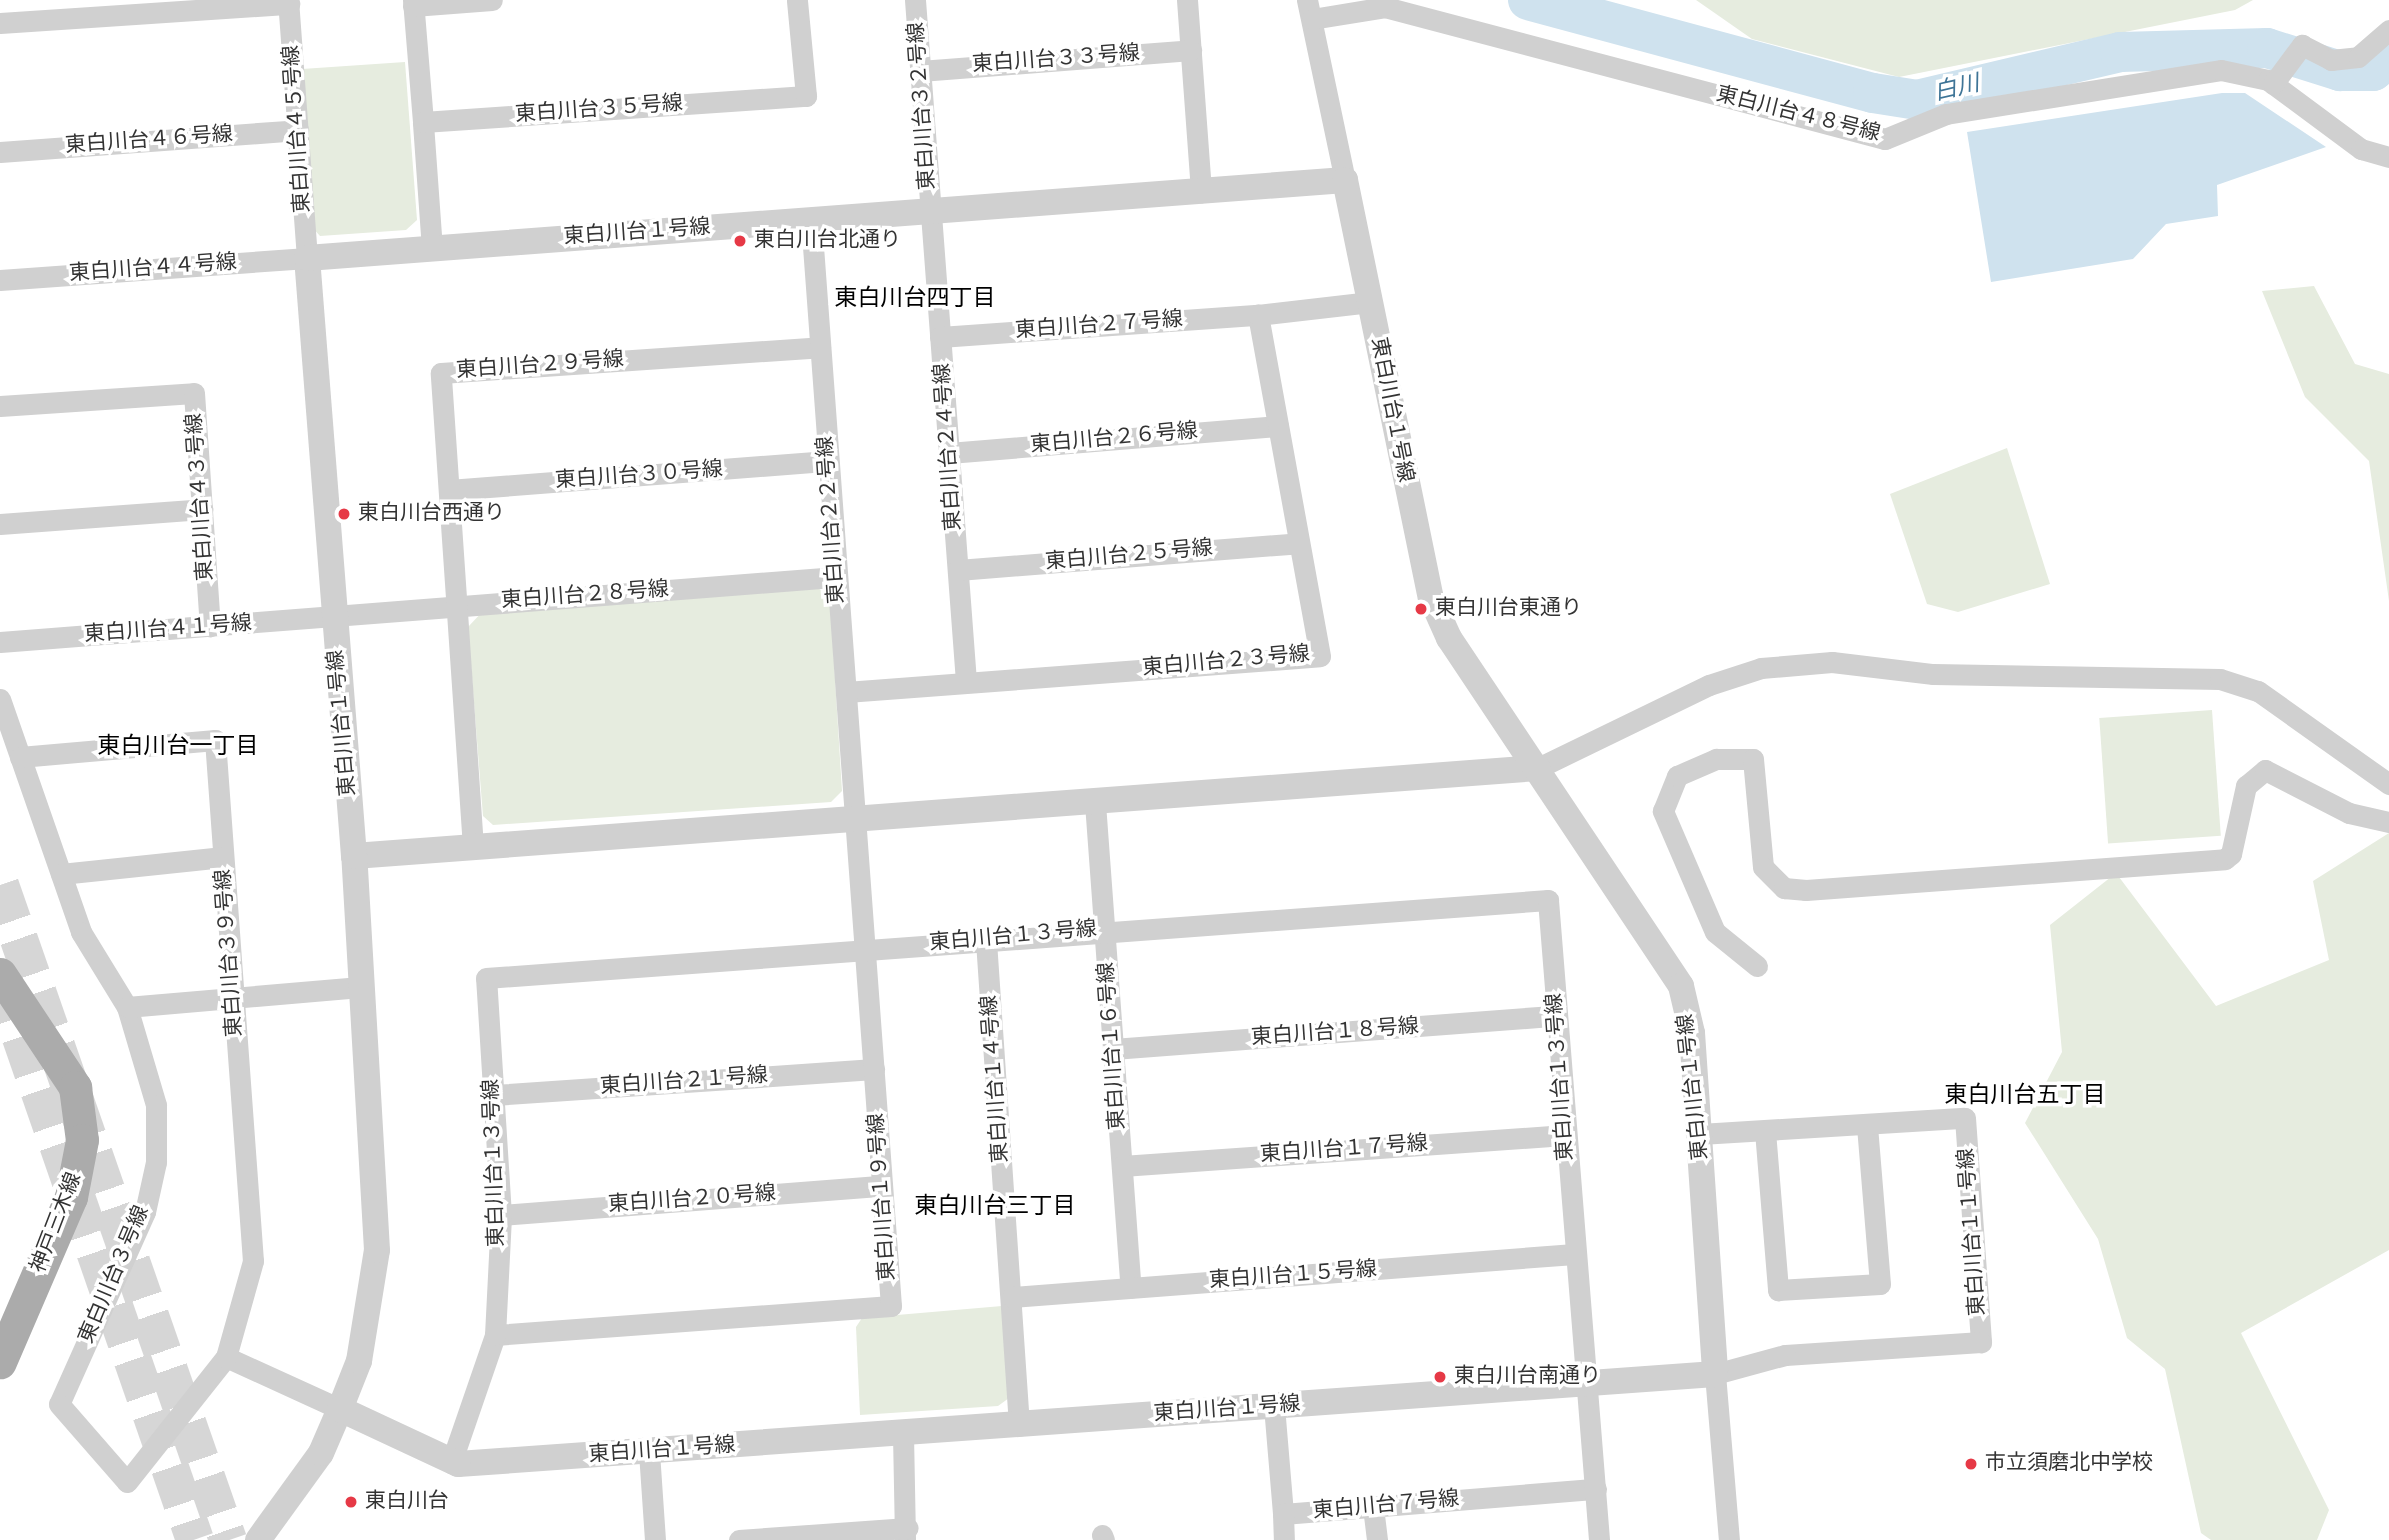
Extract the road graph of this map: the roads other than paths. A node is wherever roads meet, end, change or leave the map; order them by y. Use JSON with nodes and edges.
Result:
{"nodes":[{"id":1,"x":492,"y":0,"type":"edge"},
{"id":2,"x":797,"y":0,"type":"edge"},
{"id":3,"x":915,"y":0,"type":"edge"},
{"id":4,"x":1187,"y":0,"type":"edge"},
{"id":5,"x":289,"y":2,"type":"edge"},
{"id":6,"x":413,"y":3,"type":"edge"},
{"id":7,"x":1310,"y":9,"type":"edge"},
{"id":8,"x":0,"y":23,"type":"edge"},
{"id":9,"x":2389,"y":30,"type":"edge"},
{"id":10,"x":1191,"y":50,"type":"junction"},
{"id":11,"x":920,"y":71,"type":"junction"},
{"id":12,"x":2273,"y":84,"type":"junction"},
{"id":13,"x":423,"y":122,"type":"junction"},
{"id":14,"x":298,"y":130,"type":"junction"},
{"id":15,"x":0,"y":152,"type":"edge"},
{"id":16,"x":2389,"y":157,"type":"edge"},
{"id":17,"x":1345,"y":180,"type":"junction"},
{"id":18,"x":1202,"y":192,"type":"junction"},
{"id":19,"x":931,"y":211,"type":"junction"},
{"id":20,"x":811,"y":220,"type":"junction"},
{"id":21,"x":432,"y":249,"type":"junction"},
{"id":22,"x":307,"y":258,"type":"junction"},
{"id":23,"x":0,"y":280,"type":"edge"},
{"id":24,"x":1370,"y":302,"type":"junction"},
{"id":25,"x":1258,"y":315,"type":"junction"},
{"id":26,"x":940,"y":337,"type":"junction"},
{"id":27,"x":820,"y":347,"type":"junction"},
{"id":28,"x":0,"y":406,"type":"edge"},
{"id":29,"x":1278,"y":426,"type":"junction"},
{"id":30,"x":949,"y":453,"type":"junction"},
{"id":31,"x":828,"y":461,"type":"junction"},
{"id":32,"x":449,"y":490,"type":"junction"},
{"id":33,"x":202,"y":509,"type":"junction"},
{"id":34,"x":0,"y":524,"type":"edge"},
{"id":35,"x":1299,"y":542,"type":"junction"},
{"id":36,"x":958,"y":570,"type":"junction"},
{"id":37,"x":836,"y":577,"type":"junction"},
{"id":38,"x":456,"y":606,"type":"junction"},
{"id":39,"x":335,"y":618,"type":"junction"},
{"id":40,"x":210,"y":626,"type":"junction"},
{"id":41,"x":0,"y":642,"type":"edge"},
{"id":42,"x":966,"y":682,"type":"junction"},
{"id":43,"x":846,"y":692,"type":"junction"},
{"id":44,"x":0,"y":699,"type":"edge"},
{"id":45,"x":20,"y":757,"type":"junction"},
{"id":46,"x":1538,"y":768,"type":"junction"},
{"id":47,"x":2389,"y":784,"type":"edge"},
{"id":48,"x":1096,"y":803,"type":"junction"},
{"id":49,"x":857,"y":819,"type":"junction"},
{"id":50,"x":2389,"y":822,"type":"edge"},
{"id":51,"x":472,"y":847,"type":"junction"},
{"id":52,"x":354,"y":856,"type":"junction"},
{"id":53,"x":223,"y":857,"type":"junction"},
{"id":54,"x":61,"y":874,"type":"junction"},
{"id":55,"x":1104,"y":928,"type":"junction"},
{"id":56,"x":986,"y":941,"type":"junction"},
{"id":57,"x":866,"y":949,"type":"junction"},
{"id":58,"x":1757,"y":966,"type":"dead end"},
{"id":59,"x":0,"y":974,"type":"edge"},
{"id":60,"x":359,"y":987,"type":"junction"},
{"id":61,"x":233,"y":996,"type":"junction"},
{"id":62,"x":127,"y":1007,"type":"junction"},
{"id":63,"x":1557,"y":1016,"type":"junction"},
{"id":64,"x":1113,"y":1049,"type":"junction"},
{"id":65,"x":874,"y":1069,"type":"junction"},
{"id":66,"x":494,"y":1096,"type":"junction"},
{"id":67,"x":1867,"y":1125,"type":"junction"},
{"id":68,"x":1765,"y":1131,"type":"junction"},
{"id":69,"x":1700,"y":1134,"type":"junction"},
{"id":70,"x":1566,"y":1135,"type":"junction"},
{"id":71,"x":1122,"y":1166,"type":"junction"},
{"id":72,"x":882,"y":1186,"type":"junction"},
{"id":73,"x":501,"y":1215,"type":"junction"},
{"id":74,"x":1574,"y":1254,"type":"junction"},
{"id":75,"x":1131,"y":1288,"type":"junction"},
{"id":76,"x":1012,"y":1297,"type":"junction"},
{"id":77,"x":495,"y":1335,"type":"junction"},
{"id":78,"x":226,"y":1357,"type":"junction"},
{"id":79,"x":0,"y":1362,"type":"edge"},
{"id":80,"x":1715,"y":1374,"type":"junction"},
{"id":81,"x":1590,"y":1383,"type":"junction"},
{"id":82,"x":1274,"y":1406,"type":"junction"},
{"id":83,"x":340,"y":1409,"type":"junction"},
{"id":84,"x":1019,"y":1426,"type":"junction"},
{"id":85,"x":903,"y":1434,"type":"junction"},
{"id":86,"x":649,"y":1452,"type":"junction"},
{"id":87,"x":451,"y":1463,"type":"junction"},
{"id":88,"x":1596,"y":1489,"type":"junction"},
{"id":89,"x":1373,"y":1507,"type":"junction"},
{"id":90,"x":1283,"y":1514,"type":"junction"},
{"id":91,"x":907,"y":1534,"type":"edge"},
{"id":92,"x":258,"y":1540,"type":"edge"},
{"id":93,"x":655,"y":1540,"type":"edge"},
{"id":94,"x":739,"y":1540,"type":"edge"},
{"id":95,"x":1284,"y":1540,"type":"edge"},
{"id":96,"x":1377,"y":1540,"type":"edge"},
{"id":97,"x":1599,"y":1540,"type":"edge"},
{"id":98,"x":1729,"y":1540,"type":"edge"}],
"edges":[{"from":1,"to":6,"type":"street"},
{"from":2,"to":13,"type":"street","name":"東白川台３５号線"},
{"from":3,"to":11,"type":"street","name":"東白川台３２号線"},
{"from":4,"to":10,"type":"street"},
{"from":5,"to":8,"type":"street"},
{"from":5,"to":14,"type":"street","name":"東白川台４５号線"},
{"from":6,"to":13,"type":"street"},
{"from":7,"to":12,"type":"street","name":"東白川台４８号線"},
{"from":7,"to":17,"type":"street"},
{"from":9,"to":12,"type":"street"},
{"from":10,"to":11,"type":"street","name":"東白川台３３号線"},
{"from":10,"to":18,"type":"street"},
{"from":11,"to":19,"type":"street","name":"東白川台３２号線"},
{"from":12,"to":16,"type":"street","name":"東白川台４８号線"},
{"from":13,"to":21,"type":"street"},
{"from":14,"to":15,"type":"street","name":"東白川台４６号線"},
{"from":14,"to":22,"type":"street","name":"東白川台４５号線"},
{"from":17,"to":18,"type":"street","name":"東白川台１号線"},
{"from":17,"to":24,"type":"street","name":"東白川台１号線"},
{"from":18,"to":19,"type":"street","name":"東白川台１号線"},
{"from":19,"to":20,"type":"street","name":"東白川台１号線"},
{"from":19,"to":26,"type":"street","name":"東白川台２４号線"},
{"from":20,"to":21,"type":"street","name":"東白川台１号線"},
{"from":20,"to":27,"type":"street","name":"東白川台２２号線"},
{"from":21,"to":22,"type":"street","name":"東白川台１号線"},
{"from":22,"to":23,"type":"street","name":"東白川台４４号線"},
{"from":22,"to":39,"type":"street","name":"東白川台１号線"},
{"from":24,"to":25,"type":"street"},
{"from":24,"to":46,"type":"street","name":"東白川台１号線"},
{"from":25,"to":26,"type":"street","name":"東白川台２７号線"},
{"from":25,"to":29,"type":"street","name":"東白川台２３号線"},
{"from":26,"to":30,"type":"street","name":"東白川台２４号線"},
{"from":27,"to":31,"type":"street","name":"東白川台２２号線"},
{"from":27,"to":32,"type":"street","name":"東白川台２９号線"},
{"from":28,"to":33,"type":"street","name":"東白川台４３号線"},
{"from":29,"to":30,"type":"street","name":"東白川台２６号線"},
{"from":29,"to":35,"type":"street","name":"東白川台２３号線"},
{"from":30,"to":36,"type":"street","name":"東白川台２４号線"},
{"from":31,"to":32,"type":"street","name":"東白川台３０号線"},
{"from":31,"to":37,"type":"street","name":"東白川台２２号線"},
{"from":32,"to":38,"type":"street","name":"東白川台２９号線"},
{"from":33,"to":34,"type":"street"},
{"from":33,"to":40,"type":"street","name":"東白川台４３号線"},
{"from":35,"to":36,"type":"street","name":"東白川台２５号線"},
{"from":35,"to":42,"type":"street","name":"東白川台２３号線"},
{"from":36,"to":42,"type":"street","name":"東白川台２４号線"},
{"from":37,"to":38,"type":"street","name":"東白川台２８号線"},
{"from":37,"to":43,"type":"street","name":"東白川台２２号線"},
{"from":38,"to":39,"type":"street","name":"東白川台２８号線"},
{"from":38,"to":51,"type":"street","name":"東白川台２９号線"},
{"from":39,"to":40,"type":"street","name":"東白川台４１号線"},
{"from":39,"to":52,"type":"street","name":"東白川台１号線"},
{"from":40,"to":41,"type":"street","name":"東白川台４１号線"},
{"from":42,"to":43,"type":"street","name":"東白川台２３号線"},
{"from":43,"to":49,"type":"street","name":"東白川台２２号線"},
{"from":44,"to":45,"type":"street","name":"東白川台３号線"},
{"from":45,"to":53,"type":"street","name":"東白川台３９号線"},
{"from":45,"to":54,"type":"street","name":"東白川台３号線"},
{"from":46,"to":47,"type":"street"},
{"from":46,"to":48,"type":"street"},
{"from":46,"to":69,"type":"street","name":"東白川台１号線"},
{"from":48,"to":49,"type":"street"},
{"from":48,"to":55,"type":"street","name":"東白川台１６号線"},
{"from":49,"to":51,"type":"street"},
{"from":49,"to":57,"type":"street","name":"東白川台１９号線"},
{"from":50,"to":58,"type":"street"},
{"from":51,"to":52,"type":"street"},
{"from":52,"to":60,"type":"street","name":"東白川台１号線"},
{"from":53,"to":54,"type":"street"},
{"from":53,"to":61,"type":"street","name":"東白川台３９号線"},
{"from":54,"to":62,"type":"street","name":"東白川台３号線"},
{"from":55,"to":56,"type":"street","name":"東白川台１３号線"},
{"from":55,"to":63,"type":"street","name":"東白川台１３号線"},
{"from":55,"to":64,"type":"street","name":"東白川台１６号線"},
{"from":56,"to":57,"type":"street","name":"東白川台１３号線"},
{"from":56,"to":76,"type":"street","name":"東白川台１４号線"},
{"from":57,"to":65,"type":"street","name":"東白川台１９号線"},
{"from":57,"to":66,"type":"street","name":"東白川台１３号線"},
{"from":59,"to":79,"type":"main road","name":"神戸三木線"},
{"from":60,"to":61,"type":"street"},
{"from":60,"to":83,"type":"street","name":"東白川台１号線"},
{"from":61,"to":62,"type":"street"},
{"from":61,"to":78,"type":"street","name":"東白川台３９号線"},
{"from":62,"to":78,"type":"street","name":"東白川台３号線"},
{"from":63,"to":64,"type":"street","name":"東白川台１８号線"},
{"from":63,"to":70,"type":"street","name":"東白川台１３号線"},
{"from":64,"to":71,"type":"street","name":"東白川台１６号線"},
{"from":65,"to":66,"type":"street","name":"東白川台２１号線"},
{"from":65,"to":72,"type":"street","name":"東白川台１９号線"},
{"from":66,"to":73,"type":"street","name":"東白川台１３号線"},
{"from":67,"to":68,"type":"street","name":"東白川台１１号線"},
{"from":67,"to":68,"type":"street"},
{"from":67,"to":80,"type":"street","name":"東白川台１１号線"},
{"from":68,"to":69,"type":"street","name":"東白川台１１号線"},
{"from":69,"to":80,"type":"street","name":"東白川台１号線"},
{"from":70,"to":71,"type":"street","name":"東白川台１７号線"},
{"from":70,"to":74,"type":"street","name":"東白川台１３号線"},
{"from":71,"to":75,"type":"street","name":"東白川台１６号線"},
{"from":72,"to":73,"type":"street","name":"東白川台２０号線"},
{"from":72,"to":77,"type":"street","name":"東白川台１９号線"},
{"from":73,"to":77,"type":"street","name":"東白川台１３号線"},
{"from":74,"to":75,"type":"street","name":"東白川台１５号線"},
{"from":74,"to":81,"type":"street","name":"東白川台１３号線"},
{"from":75,"to":76,"type":"street","name":"東白川台１５号線"},
{"from":76,"to":84,"type":"street","name":"東白川台１４号線"},
{"from":77,"to":87,"type":"street","name":"東白川台１３号線"},
{"from":78,"to":83,"type":"street"},
{"from":80,"to":81,"type":"street","name":"東白川台１号線"},
{"from":80,"to":98,"type":"street"},
{"from":81,"to":82,"type":"street","name":"東白川台１号線"},
{"from":81,"to":88,"type":"street","name":"東白川台１３号線"},
{"from":82,"to":84,"type":"street","name":"東白川台１号線"},
{"from":82,"to":90,"type":"street","name":"東白川台７号線"},
{"from":83,"to":87,"type":"street","name":"東白川台１号線"},
{"from":83,"to":92,"type":"street","name":"東白川台１号線"},
{"from":84,"to":85,"type":"street","name":"東白川台１号線"},
{"from":85,"to":86,"type":"street","name":"東白川台１号線"},
{"from":85,"to":91,"type":"street"},
{"from":86,"to":87,"type":"street","name":"東白川台１号線"},
{"from":86,"to":93,"type":"street"},
{"from":88,"to":89,"type":"street","name":"東白川台７号線"},
{"from":88,"to":97,"type":"street","name":"東白川台１３号線"},
{"from":89,"to":90,"type":"street","name":"東白川台７号線"},
{"from":89,"to":96,"type":"street"},
{"from":90,"to":95,"type":"street"},
{"from":91,"to":94,"type":"street"}]}
